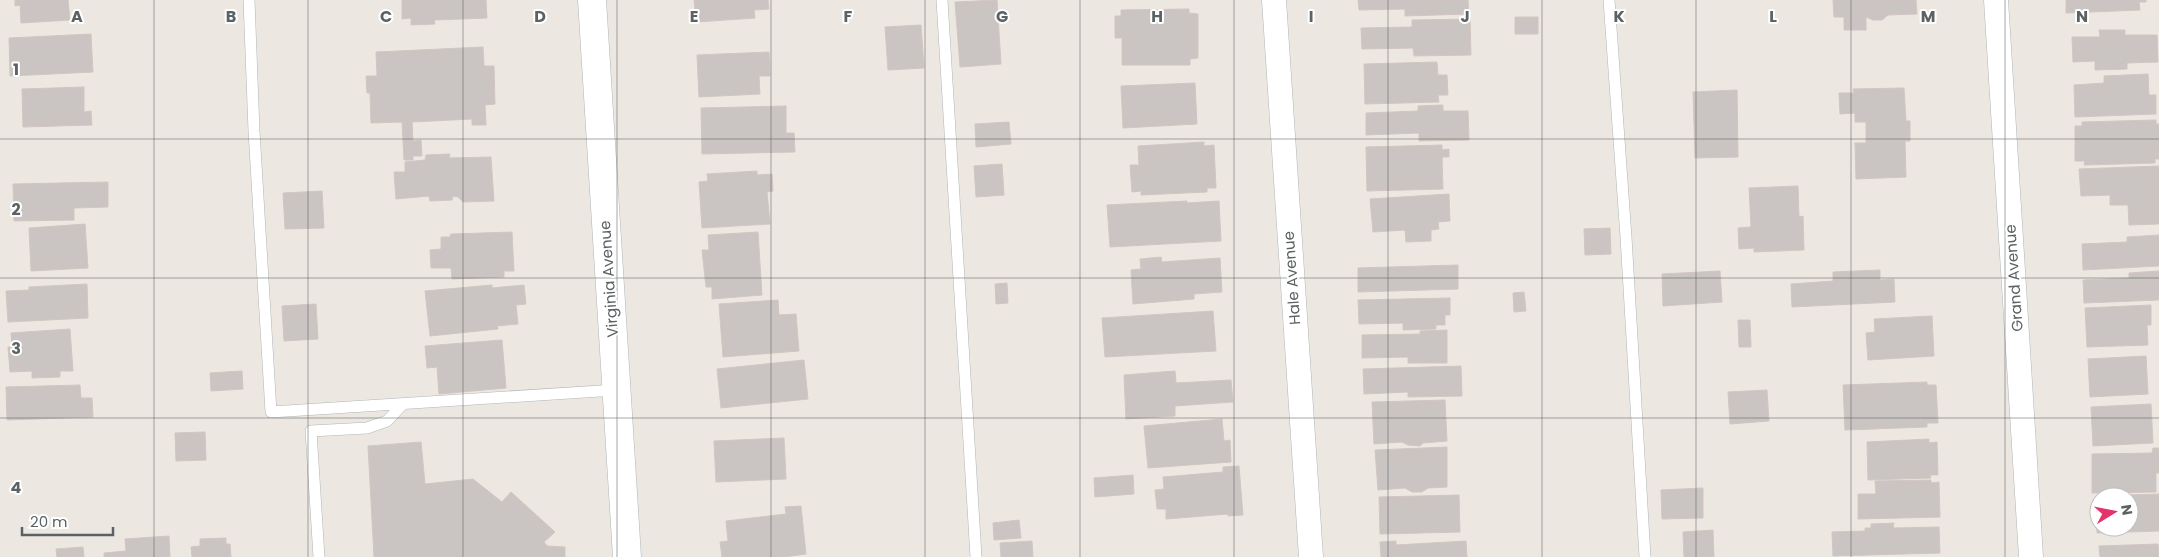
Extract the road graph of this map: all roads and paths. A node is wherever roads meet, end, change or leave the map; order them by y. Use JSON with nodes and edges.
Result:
{"nodes":[{"id":1,"x":249,"y":0,"type":"edge"},
{"id":2,"x":592,"y":0,"type":"edge"},
{"id":3,"x":942,"y":0,"type":"edge"},
{"id":4,"x":1274,"y":0,"type":"edge"},
{"id":5,"x":1609,"y":0,"type":"edge"},
{"id":6,"x":1996,"y":0,"type":"edge"},
{"id":7,"x":616,"y":390,"type":"junction"},
{"id":8,"x":403,"y":404,"type":"junction"},
{"id":9,"x":319,"y":557,"type":"edge"},
{"id":10,"x":627,"y":557,"type":"edge"},
{"id":11,"x":976,"y":557,"type":"edge"},
{"id":12,"x":1311,"y":557,"type":"edge"},
{"id":13,"x":1645,"y":557,"type":"edge"},
{"id":14,"x":2031,"y":557,"type":"edge"}],
"edges":[{"from":1,"to":8,"type":"lane"},
{"from":2,"to":7,"type":"main road","name":"Virginia Avenue"},
{"from":3,"to":11,"type":"lane"},
{"from":4,"to":12,"type":"street","name":"Hale Avenue"},
{"from":5,"to":13,"type":"lane"},
{"from":6,"to":14,"type":"street","name":"Grand Avenue"},
{"from":7,"to":8,"type":"lane"},
{"from":7,"to":10,"type":"main road","name":"Virginia Avenue"},
{"from":8,"to":9,"type":"lane"}]}
